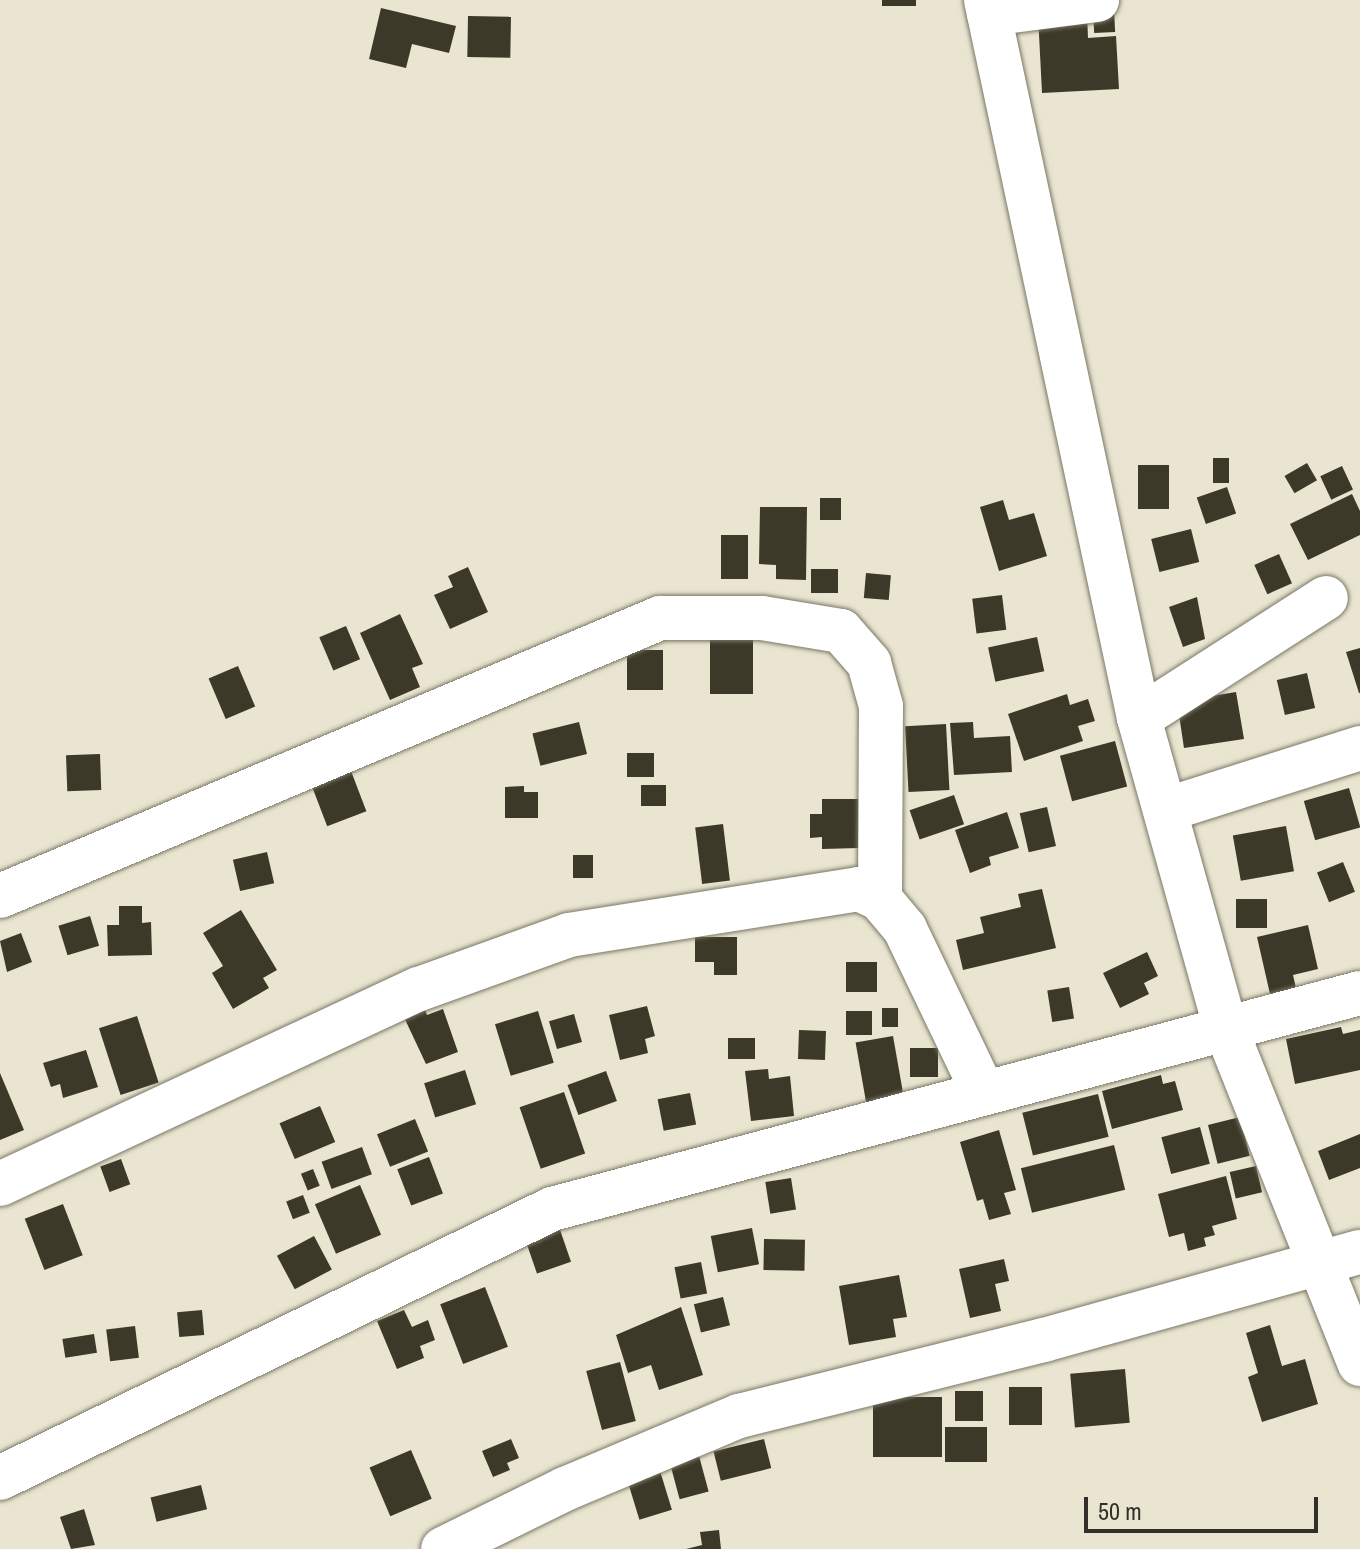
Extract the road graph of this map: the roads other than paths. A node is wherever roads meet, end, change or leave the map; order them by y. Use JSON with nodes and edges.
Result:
{"nodes":[{"id":1,"x":1097,"y":0,"type":"edge"},
{"id":2,"x":988,"y":7,"type":"edge"},
{"id":3,"x":1326,"y":598,"type":"dead end"},
{"id":4,"x":1139,"y":718,"type":"junction"},
{"id":5,"x":1360,"y":748,"type":"edge"},
{"id":6,"x":1165,"y":810,"type":"junction"},
{"id":7,"x":0,"y":896,"type":"edge"},
{"id":8,"x":880,"y":899,"type":"junction"},
{"id":9,"x":1360,"y":993,"type":"edge"},
{"id":10,"x":1225,"y":1027,"type":"junction"},
{"id":11,"x":982,"y":1090,"type":"junction"},
{"id":12,"x":0,"y":1184,"type":"edge"},
{"id":13,"x":1340,"y":1258,"type":"edge"},
{"id":14,"x":1360,"y":1364,"type":"edge"},
{"id":15,"x":0,"y":1478,"type":"edge"},
{"id":16,"x":443,"y":1549,"type":"edge"}],
"edges":[{"from":1,"to":2,"type":"street"},
{"from":2,"to":4,"type":"street"},
{"from":3,"to":4,"type":"street"},
{"from":4,"to":6,"type":"street"},
{"from":5,"to":6,"type":"street"},
{"from":6,"to":10,"type":"street"},
{"from":7,"to":8,"type":"street"},
{"from":8,"to":11,"type":"street"},
{"from":8,"to":12,"type":"street"},
{"from":9,"to":10,"type":"street"},
{"from":10,"to":11,"type":"street"},
{"from":10,"to":13,"type":"street"},
{"from":11,"to":15,"type":"street"},
{"from":13,"to":14,"type":"street"},
{"from":13,"to":16,"type":"street"}]}
